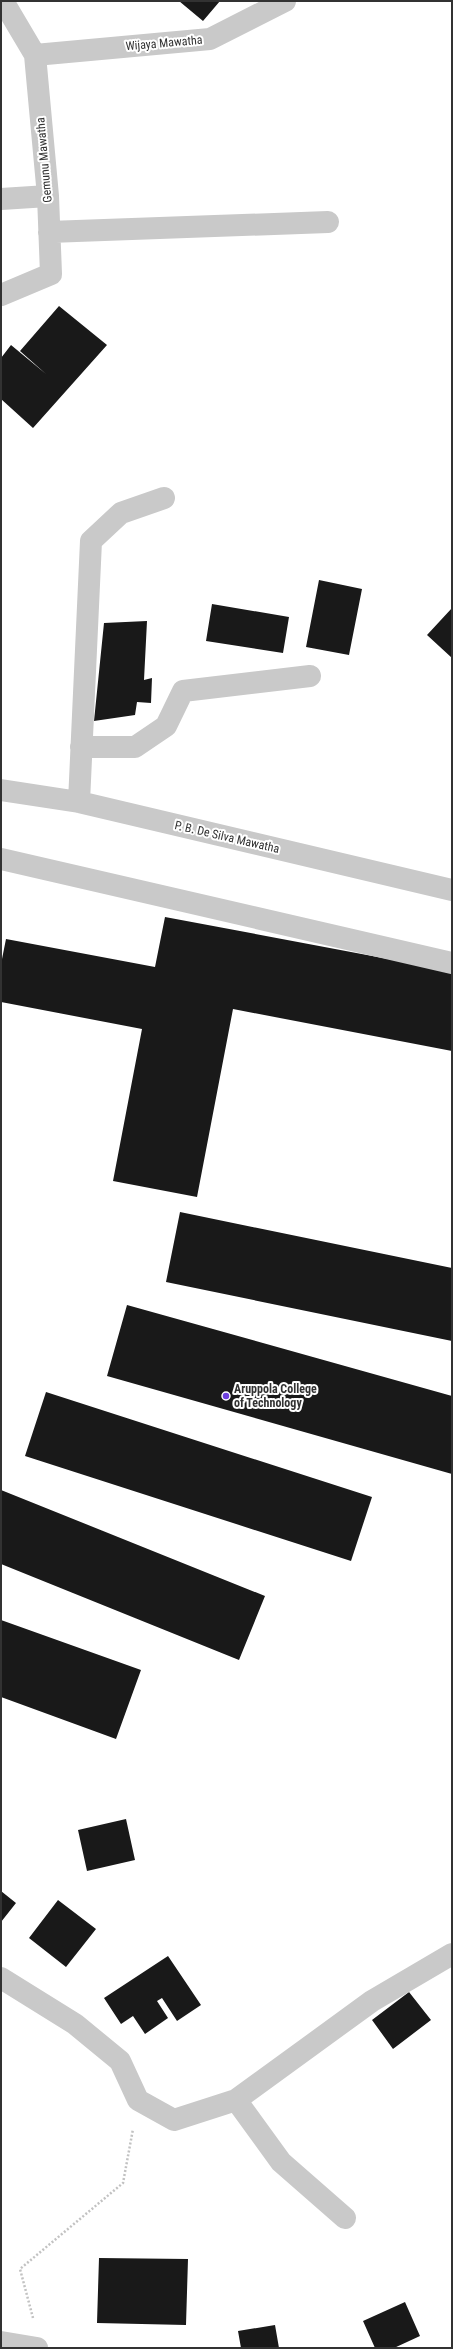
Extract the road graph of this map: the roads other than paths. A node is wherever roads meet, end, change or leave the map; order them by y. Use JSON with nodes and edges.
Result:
{"nodes":[{"id":1,"x":3,"y":1,"type":"edge"},
{"id":2,"x":285,"y":1,"type":"edge"},
{"id":3,"x":35,"y":55,"type":"junction"},
{"id":4,"x":48,"y":196,"type":"junction"},
{"id":5,"x":1,"y":199,"type":"edge"},
{"id":6,"x":328,"y":222,"type":"dead end"},
{"id":7,"x":49,"y":232,"type":"junction"},
{"id":8,"x":1,"y":295,"type":"edge"},
{"id":9,"x":164,"y":498,"type":"dead end"},
{"id":10,"x":310,"y":676,"type":"dead end"},
{"id":11,"x":81,"y":747,"type":"junction"},
{"id":12,"x":1,"y":790,"type":"edge"},
{"id":13,"x":79,"y":802,"type":"junction"},
{"id":14,"x":1,"y":859,"type":"edge"},
{"id":15,"x":452,"y":890,"type":"edge"},
{"id":16,"x":452,"y":963,"type":"edge"},
{"id":17,"x":452,"y":1954,"type":"edge"},
{"id":18,"x":1,"y":1978,"type":"edge"},
{"id":19,"x":236,"y":2100,"type":"junction"},
{"id":20,"x":345,"y":2218,"type":"dead end"},
{"id":21,"x":1,"y":2342,"type":"edge"},
{"id":22,"x":37,"y":2348,"type":"edge"}],
"edges":[{"from":1,"to":3,"type":"street","name":"Gemunu Mawatha"},
{"from":2,"to":3,"type":"street","name":"Wijaya Mawatha"},
{"from":3,"to":4,"type":"street","name":"Gemunu Mawatha"},
{"from":4,"to":5,"type":"street"},
{"from":4,"to":7,"type":"street","name":"Gemunu Mawatha"},
{"from":6,"to":7,"type":"street"},
{"from":7,"to":8,"type":"street","name":"Gemunu Mawatha"},
{"from":9,"to":11,"type":"street"},
{"from":10,"to":11,"type":"street"},
{"from":11,"to":13,"type":"street"},
{"from":12,"to":13,"type":"street","name":"P. B. De Silva Mawatha"},
{"from":13,"to":15,"type":"street","name":"P. B. De Silva Mawatha"},
{"from":14,"to":16,"type":"street"},
{"from":17,"to":19,"type":"street"},
{"from":18,"to":19,"type":"street"},
{"from":19,"to":20,"type":"street"},
{"from":21,"to":22,"type":"street"}]}
